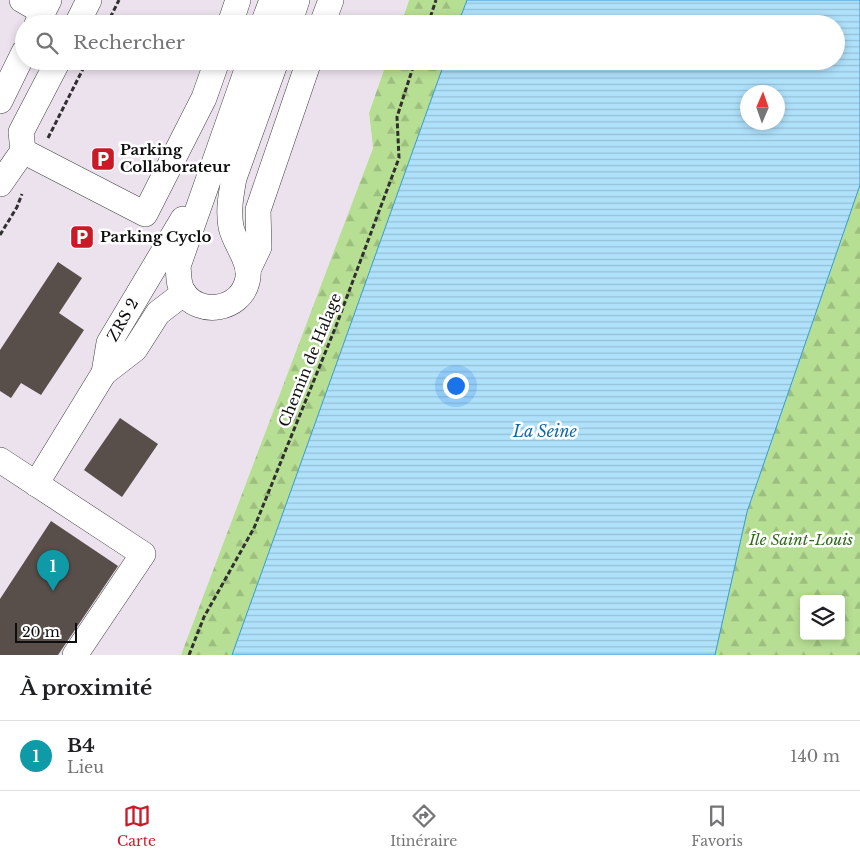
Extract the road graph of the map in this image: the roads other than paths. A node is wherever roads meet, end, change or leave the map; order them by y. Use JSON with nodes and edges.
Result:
{"nodes":[{"id":1,"x":22,"y":0,"type":"edge"},
{"id":2,"x":89,"y":0,"type":"edge"},
{"id":3,"x":238,"y":0,"type":"edge"},
{"id":4,"x":272,"y":0,"type":"edge"},
{"id":5,"x":298,"y":0,"type":"edge"},
{"id":6,"x":331,"y":0,"type":"edge"},
{"id":7,"x":43,"y":12,"type":"edge"},
{"id":8,"x":82,"y":15,"type":"edge"},
{"id":9,"x":233,"y":15,"type":"edge"},
{"id":10,"x":266,"y":15,"type":"edge"},
{"id":11,"x":292,"y":15,"type":"edge"},
{"id":12,"x":325,"y":15,"type":"edge"},
{"id":13,"x":15,"y":70,"type":"edge"},
{"id":14,"x":53,"y":70,"type":"edge"},
{"id":15,"x":214,"y":70,"type":"edge"},
{"id":16,"x":247,"y":70,"type":"edge"},
{"id":17,"x":273,"y":70,"type":"edge"},
{"id":18,"x":306,"y":70,"type":"edge"},
{"id":19,"x":0,"y":101,"type":"edge"},
{"id":20,"x":23,"y":151,"type":"junction"},
{"id":21,"x":211,"y":172,"type":"junction"},
{"id":22,"x":0,"y":184,"type":"edge"},
{"id":23,"x":248,"y":270,"type":"junction"},
{"id":24,"x":184,"y":292,"type":"junction"},
{"id":25,"x":104,"y":373,"type":"junction"},
{"id":26,"x":0,"y":460,"type":"edge"},
{"id":27,"x":36,"y":484,"type":"junction"},
{"id":28,"x":75,"y":655,"type":"edge"}],
"edges":[{"from":1,"to":7,"type":"lane"},
{"from":2,"to":8,"type":"lane"},
{"from":3,"to":9,"type":"lane"},
{"from":4,"to":10,"type":"lane"},
{"from":5,"to":11,"type":"lane"},
{"from":6,"to":12,"type":"lane"},
{"from":13,"to":19,"type":"lane"},
{"from":14,"to":20,"type":"lane"},
{"from":15,"to":20,"type":"lane"},
{"from":16,"to":21,"type":"lane","name":"ZRS 2"},
{"from":17,"to":23,"type":"lane"},
{"from":18,"to":23,"type":"lane"},
{"from":20,"to":22,"type":"lane"},
{"from":21,"to":24,"type":"lane","name":"ZRS 2"},
{"from":21,"to":25,"type":"lane","name":"ZRS 2"},
{"from":23,"to":24,"type":"lane"},
{"from":24,"to":25,"type":"lane","name":"ZRS 2"},
{"from":25,"to":27,"type":"lane"},
{"from":26,"to":27,"type":"lane"},
{"from":27,"to":28,"type":"lane"}]}
